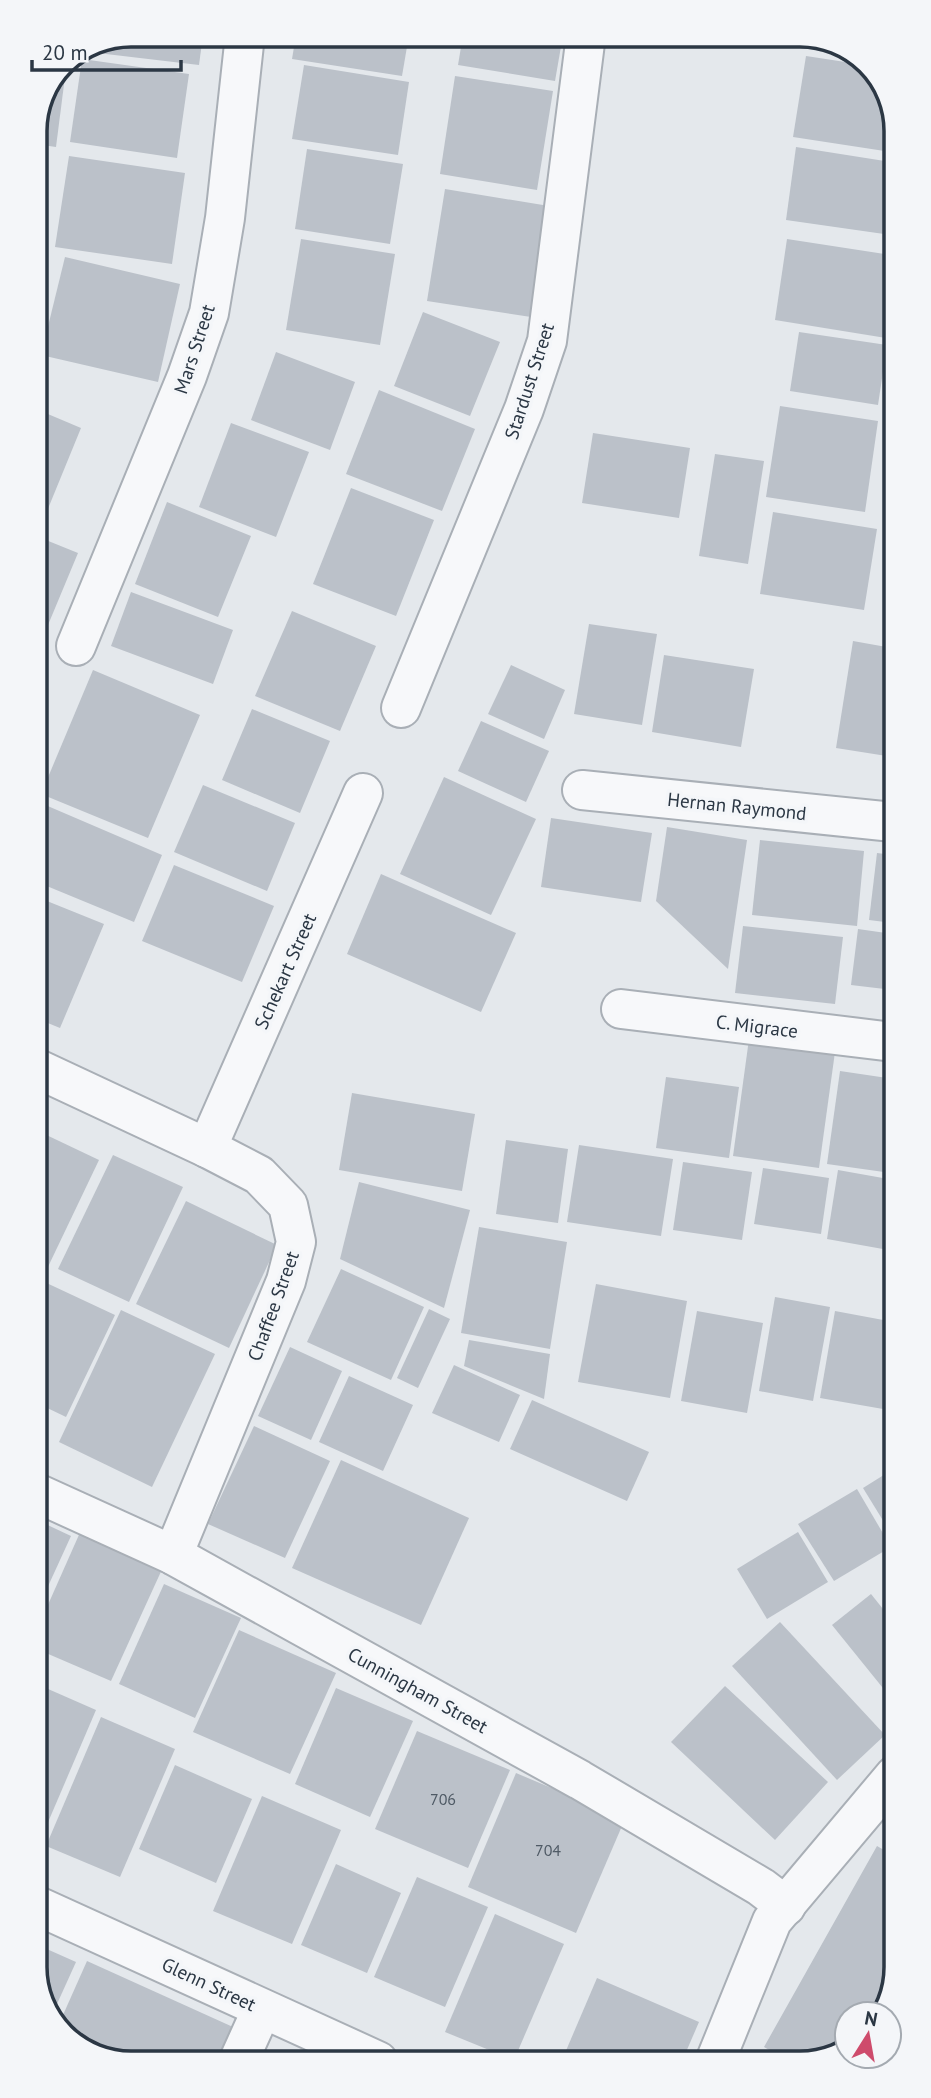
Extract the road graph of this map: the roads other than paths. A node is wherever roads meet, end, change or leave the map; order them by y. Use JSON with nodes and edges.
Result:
{"nodes":[{"id":1,"x":244,"y":47,"type":"edge"},
{"id":2,"x":584,"y":47,"type":"edge"},
{"id":3,"x":76,"y":646,"type":"dead end"},
{"id":4,"x":401,"y":709,"type":"dead end"},
{"id":5,"x":582,"y":790,"type":"dead end"},
{"id":6,"x":363,"y":793,"type":"dead end"},
{"id":7,"x":884,"y":821,"type":"edge"},
{"id":8,"x":621,"y":1009,"type":"dead end"},
{"id":9,"x":884,"y":1041,"type":"edge"},
{"id":10,"x":47,"y":1073,"type":"edge"},
{"id":11,"x":207,"y":1147,"type":"junction"},
{"id":12,"x":47,"y":1498,"type":"edge"},
{"id":13,"x":173,"y":1555,"type":"junction"},
{"id":14,"x":884,"y":1788,"type":"edge"},
{"id":15,"x":786,"y":1906,"type":"junction"},
{"id":16,"x":47,"y":1910,"type":"edge"},
{"id":17,"x":262,"y":2008,"type":"junction"},
{"id":18,"x":243,"y":2051,"type":"edge"},
{"id":19,"x":356,"y":2051,"type":"edge"},
{"id":20,"x":719,"y":2051,"type":"edge"}],
"edges":[{"from":1,"to":3,"type":"street","name":"Mars Street"},
{"from":2,"to":4,"type":"street","name":"Stardust Street"},
{"from":5,"to":7,"type":"street","name":"Hernan Raymond"},
{"from":6,"to":11,"type":"street","name":"Schekart Street"},
{"from":8,"to":9,"type":"street","name":"C. Migrace"},
{"from":10,"to":11,"type":"street","name":"Chaffee Street"},
{"from":11,"to":13,"type":"street","name":"Chaffee Street"},
{"from":12,"to":13,"type":"street","name":"Cunningham Street"},
{"from":13,"to":15,"type":"street","name":"Cunningham Street"},
{"from":14,"to":15,"type":"street"},
{"from":15,"to":20,"type":"street"},
{"from":16,"to":17,"type":"street","name":"Glenn Street"},
{"from":17,"to":18,"type":"street"},
{"from":17,"to":19,"type":"street","name":"Glenn Street"}]}
